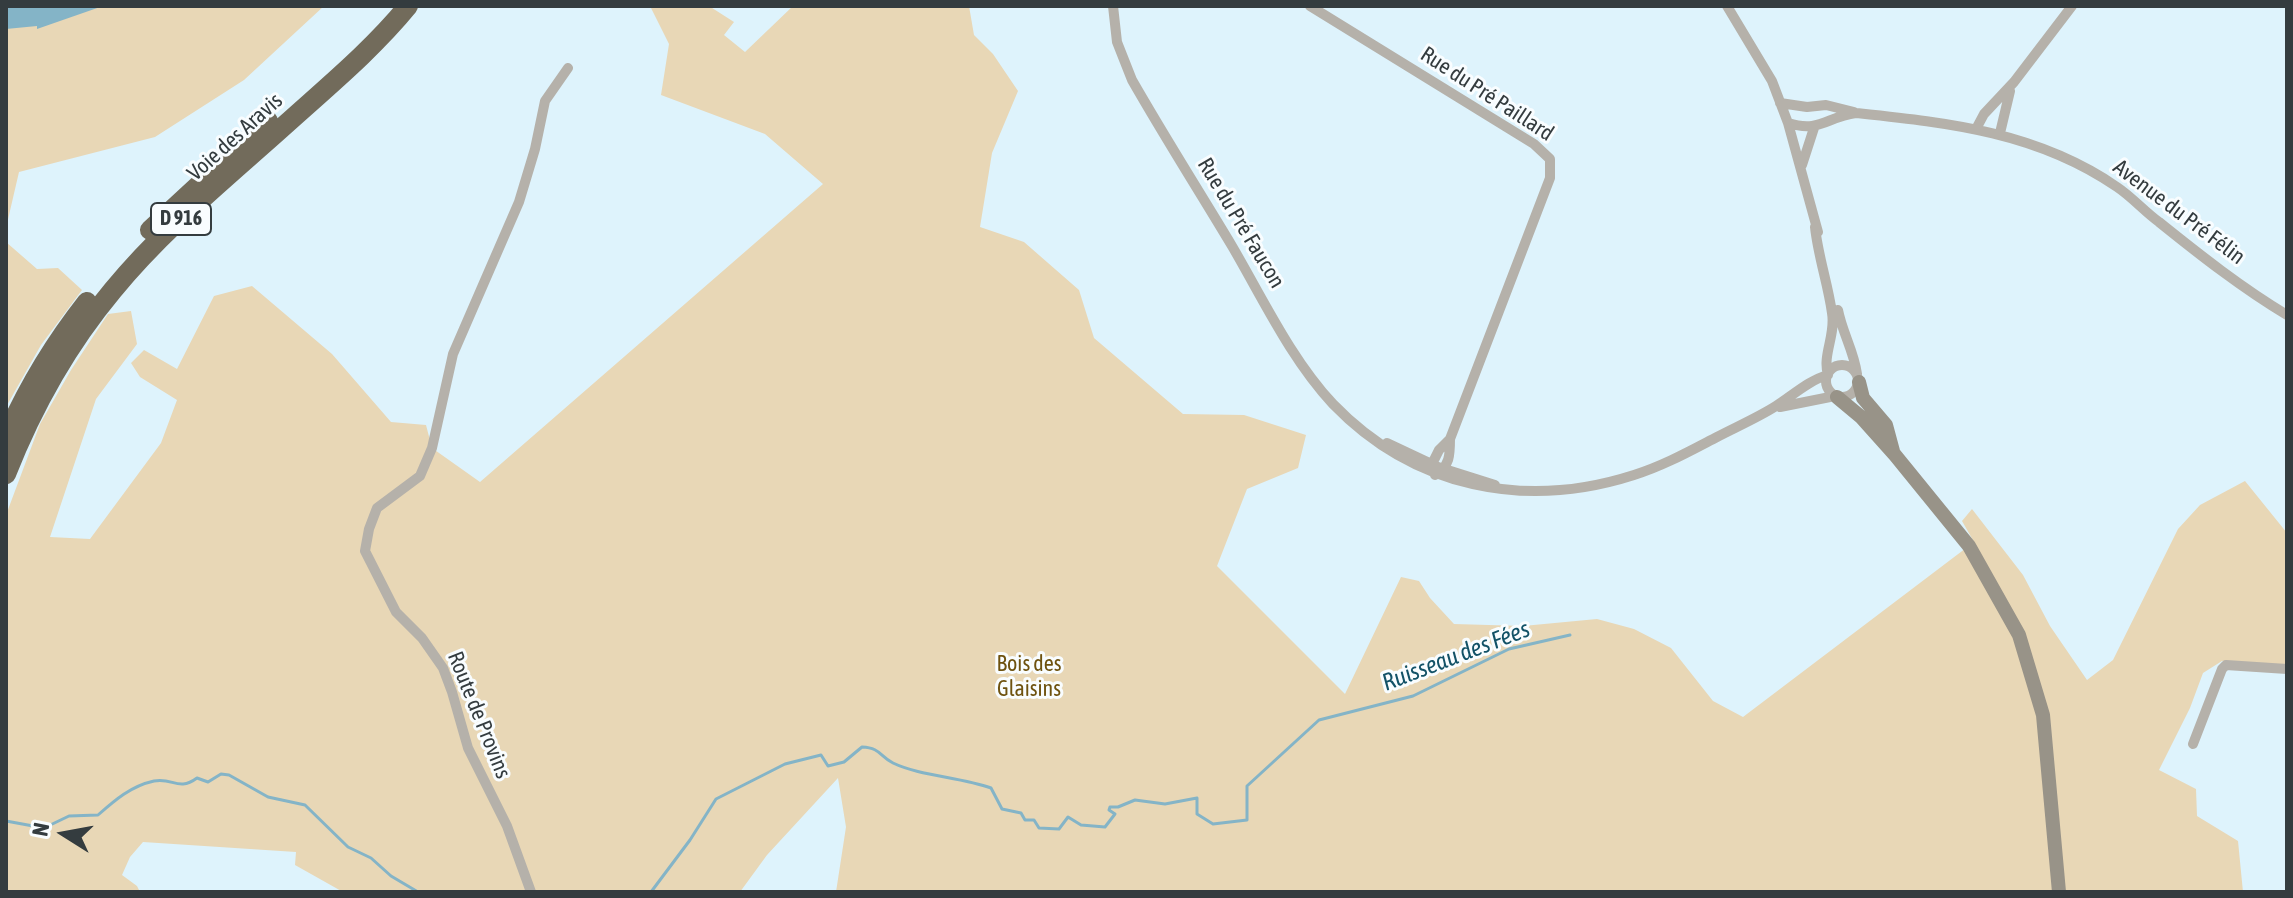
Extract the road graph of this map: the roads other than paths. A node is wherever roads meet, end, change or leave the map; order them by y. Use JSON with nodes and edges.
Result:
{"nodes":[{"id":1,"x":390,"y":6,"type":"edge"},
{"id":2,"x":408,"y":6,"type":"edge"},
{"id":3,"x":1113,"y":6,"type":"edge"},
{"id":4,"x":1310,"y":6,"type":"edge"},
{"id":5,"x":1727,"y":6,"type":"edge"},
{"id":6,"x":2072,"y":6,"type":"edge"},
{"id":7,"x":568,"y":68,"type":"dead end"},
{"id":8,"x":2014,"y":82,"type":"junction"},
{"id":9,"x":1780,"y":103,"type":"junction"},
{"id":10,"x":1807,"y":107,"type":"junction"},
{"id":11,"x":1856,"y":113,"type":"junction"},
{"id":12,"x":1788,"y":123,"type":"junction"},
{"id":13,"x":1814,"y":128,"type":"junction"},
{"id":14,"x":1976,"y":129,"type":"junction"},
{"id":15,"x":2000,"y":133,"type":"junction"},
{"id":16,"x":1801,"y":167,"type":"junction"},
{"id":17,"x":1815,"y":227,"type":"junction"},
{"id":18,"x":2287,"y":315,"type":"edge"},
{"id":19,"x":1828,"y":375,"type":"junction"},
{"id":20,"x":1858,"y":378,"type":"junction"},
{"id":21,"x":1836,"y":396,"type":"junction"},
{"id":22,"x":1774,"y":408,"type":"junction"},
{"id":23,"x":6,"y":437,"type":"edge"},
{"id":24,"x":1895,"y":455,"type":"junction"},
{"id":25,"x":1437,"y":469,"type":"junction"},
{"id":26,"x":6,"y":474,"type":"edge"},
{"id":27,"x":2287,"y":669,"type":"edge"},
{"id":28,"x":2193,"y":744,"type":"dead end"},
{"id":29,"x":531,"y":892,"type":"edge"},
{"id":30,"x":2059,"y":892,"type":"edge"}],
"edges":[{"from":1,"to":23,"type":"highway","name":"Voie des Aravis","number":"D 916"},
{"from":2,"to":26,"type":"highway","name":"Voie des Aravis","number":"D 916"},
{"from":3,"to":25,"type":"street","name":"Rue du Pré Faucon"},
{"from":4,"to":25,"type":"street","name":"Rue du Pré Paillard"},
{"from":5,"to":9,"type":"street"},
{"from":6,"to":8,"type":"street"},
{"from":7,"to":29,"type":"street","name":"Route de Provins"},
{"from":8,"to":14,"type":"street"},
{"from":8,"to":15,"type":"street"},
{"from":9,"to":10,"type":"street","name":"Avenue du Pré Félin"},
{"from":9,"to":12,"type":"street"},
{"from":10,"to":11,"type":"street","name":"Avenue du Pré Félin"},
{"from":10,"to":12,"type":"street"},
{"from":11,"to":13,"type":"street","name":"Avenue du Pré Félin"},
{"from":11,"to":14,"type":"street","name":"Avenue du Pré Félin"},
{"from":12,"to":13,"type":"street"},
{"from":12,"to":16,"type":"street"},
{"from":13,"to":16,"type":"street"},
{"from":14,"to":15,"type":"street","name":"Avenue du Pré Félin"},
{"from":15,"to":18,"type":"street","name":"Avenue du Pré Félin"},
{"from":16,"to":17,"type":"street"},
{"from":17,"to":19,"type":"street"},
{"from":17,"to":20,"type":"street"},
{"from":19,"to":20,"type":"street"},
{"from":19,"to":21,"type":"street"},
{"from":19,"to":22,"type":"street","name":"Rue du Pré Faucon"},
{"from":20,"to":21,"type":"street"},
{"from":20,"to":24,"type":"street"},
{"from":21,"to":22,"type":"street","name":"Rue du Pré Faucon"},
{"from":21,"to":24,"type":"street"},
{"from":22,"to":25,"type":"street","name":"Rue du Pré Faucon"},
{"from":24,"to":30,"type":"street"},
{"from":27,"to":28,"type":"street"}]}
